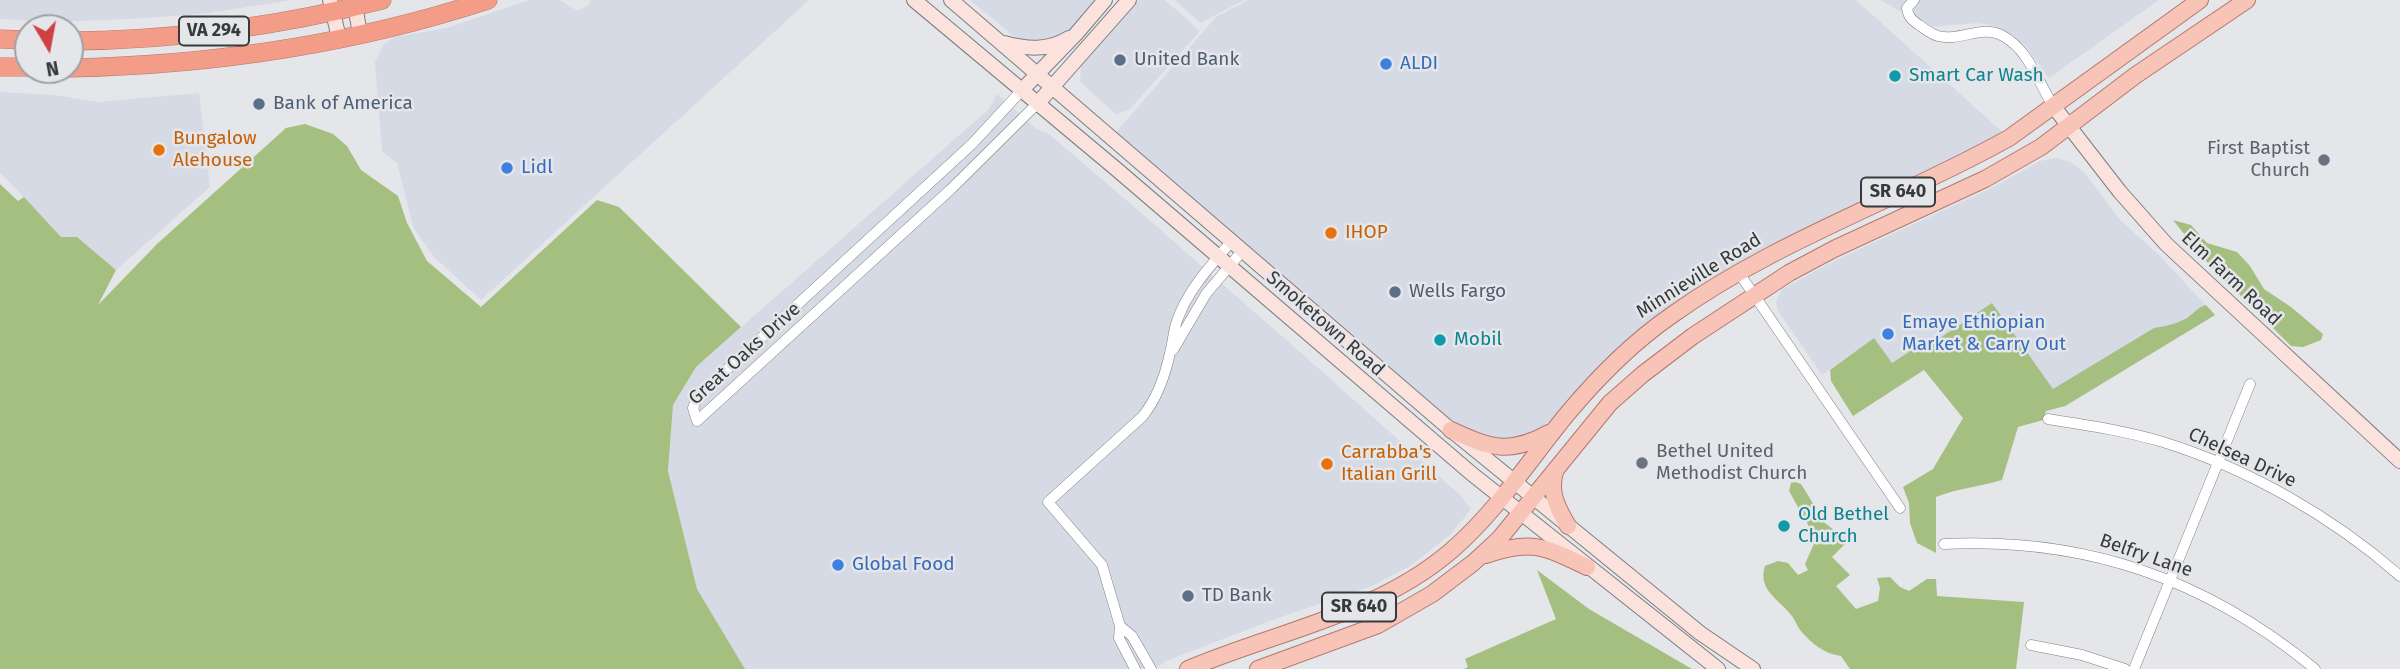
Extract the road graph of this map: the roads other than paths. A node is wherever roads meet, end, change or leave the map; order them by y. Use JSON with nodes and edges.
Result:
{"nodes":[{"id":1,"x":382,"y":0,"type":"edge"},
{"id":2,"x":488,"y":0,"type":"edge"},
{"id":3,"x":914,"y":0,"type":"edge"},
{"id":4,"x":951,"y":0,"type":"edge"},
{"id":5,"x":1105,"y":0,"type":"edge"},
{"id":6,"x":1129,"y":0,"type":"edge"},
{"id":7,"x":1914,"y":0,"type":"edge"},
{"id":8,"x":2200,"y":0,"type":"edge"},
{"id":9,"x":355,"y":3,"type":"edge"},
{"id":10,"x":2237,"y":3,"type":"edge"},
{"id":11,"x":331,"y":6,"type":"edge"},
{"id":12,"x":360,"y":34,"type":"junction"},
{"id":13,"x":1076,"y":34,"type":"junction"},
{"id":14,"x":339,"y":38,"type":"junction"},
{"id":15,"x":84,"y":41,"type":"edge"},
{"id":16,"x":1000,"y":42,"type":"junction"},
{"id":17,"x":84,"y":68,"type":"edge"},
{"id":18,"x":1038,"y":75,"type":"junction"},
{"id":19,"x":1053,"y":87,"type":"junction"},
{"id":20,"x":1022,"y":90,"type":"junction"},
{"id":21,"x":1038,"y":103,"type":"junction"},
{"id":22,"x":2054,"y":107,"type":"junction"},
{"id":23,"x":2070,"y":126,"type":"junction"},
{"id":24,"x":1237,"y":246,"type":"junction"},
{"id":25,"x":1223,"y":262,"type":"junction"},
{"id":26,"x":1739,"y":273,"type":"junction"},
{"id":27,"x":1755,"y":294,"type":"junction"},
{"id":28,"x":2250,"y":384,"type":"dead end"},
{"id":29,"x":2048,"y":419,"type":"dead end"},
{"id":30,"x":1451,"y":430,"type":"junction"},
{"id":31,"x":1555,"y":431,"type":"junction"},
{"id":32,"x":2400,"y":461,"type":"edge"},
{"id":33,"x":2219,"y":463,"type":"junction"},
{"id":34,"x":1556,"y":468,"type":"junction"},
{"id":35,"x":1515,"y":483,"type":"junction"},
{"id":36,"x":1532,"y":497,"type":"junction"},
{"id":37,"x":1502,"y":498,"type":"junction"},
{"id":38,"x":1900,"y":508,"type":"dead end"},
{"id":39,"x":1520,"y":512,"type":"junction"},
{"id":40,"x":1568,"y":526,"type":"junction"},
{"id":41,"x":1944,"y":544,"type":"dead end"},
{"id":42,"x":1480,"y":557,"type":"junction"},
{"id":43,"x":1587,"y":567,"type":"junction"},
{"id":44,"x":2400,"y":576,"type":"edge"},
{"id":45,"x":2171,"y":581,"type":"junction"},
{"id":46,"x":1120,"y":626,"type":"junction"},
{"id":47,"x":2031,"y":645,"type":"dead end"},
{"id":48,"x":1135,"y":669,"type":"edge"},
{"id":49,"x":1151,"y":669,"type":"edge"},
{"id":50,"x":1188,"y":669,"type":"edge"},
{"id":51,"x":1258,"y":669,"type":"edge"},
{"id":52,"x":1718,"y":669,"type":"edge"},
{"id":53,"x":1753,"y":669,"type":"edge"},
{"id":54,"x":2125,"y":669,"type":"edge"},
{"id":55,"x":2134,"y":669,"type":"edge"},
{"id":56,"x":2315,"y":669,"type":"edge"}],
"edges":[{"from":1,"to":9,"type":"highway","number":"VA 294"},
{"from":2,"to":12,"type":"highway","number":"VA 294"},
{"from":3,"to":20,"type":"main road","name":"Smoketown Road"},
{"from":4,"to":16,"type":"main road","name":"Smoketown Road"},
{"from":5,"to":13,"type":"main road"},
{"from":6,"to":19,"type":"main road"},
{"from":7,"to":22,"type":"street"},
{"from":8,"to":22,"type":"main road","name":"Minnieville Road","number":"SR 640"},
{"from":9,"to":11,"type":"highway","number":"VA 294"},
{"from":9,"to":12,"type":"main road"},
{"from":10,"to":23,"type":"main road","number":"SR 640"},
{"from":11,"to":14,"type":"main road"},
{"from":11,"to":15,"type":"highway","number":"VA 294"},
{"from":12,"to":14,"type":"highway","number":"VA 294"},
{"from":13,"to":16,"type":"main road"},
{"from":13,"to":18,"type":"main road"},
{"from":14,"to":17,"type":"highway","number":"VA 294"},
{"from":16,"to":18,"type":"main road","name":"Smoketown Road"},
{"from":18,"to":19,"type":"main road","name":"Smoketown Road"},
{"from":18,"to":20,"type":"main road"},
{"from":19,"to":21,"type":"main road"},
{"from":19,"to":24,"type":"main road","name":"Smoketown Road"},
{"from":20,"to":21,"type":"main road","name":"Smoketown Road"},
{"from":20,"to":21,"type":"street","name":"Great Oaks Drive"},
{"from":21,"to":25,"type":"main road","name":"Smoketown Road"},
{"from":22,"to":23,"type":"main road","name":"Elm Farm Road"},
{"from":22,"to":26,"type":"main road","name":"Minnieville Road","number":"SR 640"},
{"from":23,"to":27,"type":"main road","number":"SR 640"},
{"from":23,"to":32,"type":"main road","name":"Elm Farm Road"},
{"from":24,"to":25,"type":"street"},
{"from":24,"to":30,"type":"main road","name":"Smoketown Road"},
{"from":25,"to":37,"type":"main road","name":"Smoketown Road"},
{"from":25,"to":46,"type":"street"},
{"from":26,"to":27,"type":"street"},
{"from":26,"to":31,"type":"main road","name":"Minnieville Road","number":"SR 640"},
{"from":27,"to":34,"type":"main road","number":"SR 640"},
{"from":27,"to":38,"type":"street"},
{"from":28,"to":33,"type":"street"},
{"from":29,"to":33,"type":"street","name":"Chelsea Drive"},
{"from":30,"to":31,"type":"main road"},
{"from":30,"to":35,"type":"main road","name":"Smoketown Road"},
{"from":31,"to":35,"type":"main road","name":"Minnieville Road","number":"SR 640"},
{"from":33,"to":44,"type":"street","name":"Chelsea Drive"},
{"from":33,"to":45,"type":"street"},
{"from":34,"to":36,"type":"main road","number":"SR 640"},
{"from":34,"to":40,"type":"main road"},
{"from":35,"to":36,"type":"main road","name":"Smoketown Road"},
{"from":35,"to":37,"type":"main road","name":"Minnieville Road","number":"SR 640"},
{"from":36,"to":39,"type":"main road","number":"SR 640"},
{"from":36,"to":40,"type":"main road","name":"Smoketown Road"},
{"from":37,"to":39,"type":"main road","name":"Smoketown Road"},
{"from":37,"to":50,"type":"main road","name":"Minnieville Road","number":"SR 640"},
{"from":39,"to":42,"type":"main road","number":"SR 640"},
{"from":39,"to":43,"type":"main road","name":"Smoketown Road"},
{"from":40,"to":53,"type":"main road","name":"Smoketown Road"},
{"from":41,"to":45,"type":"street","name":"Belfry Lane"},
{"from":42,"to":43,"type":"main road"},
{"from":42,"to":51,"type":"main road","number":"SR 640"},
{"from":43,"to":52,"type":"main road","name":"Smoketown Road"},
{"from":45,"to":55,"type":"street"},
{"from":45,"to":56,"type":"street","name":"Belfry Lane"},
{"from":46,"to":48,"type":"street"},
{"from":46,"to":49,"type":"street"},
{"from":47,"to":54,"type":"street"}]}
